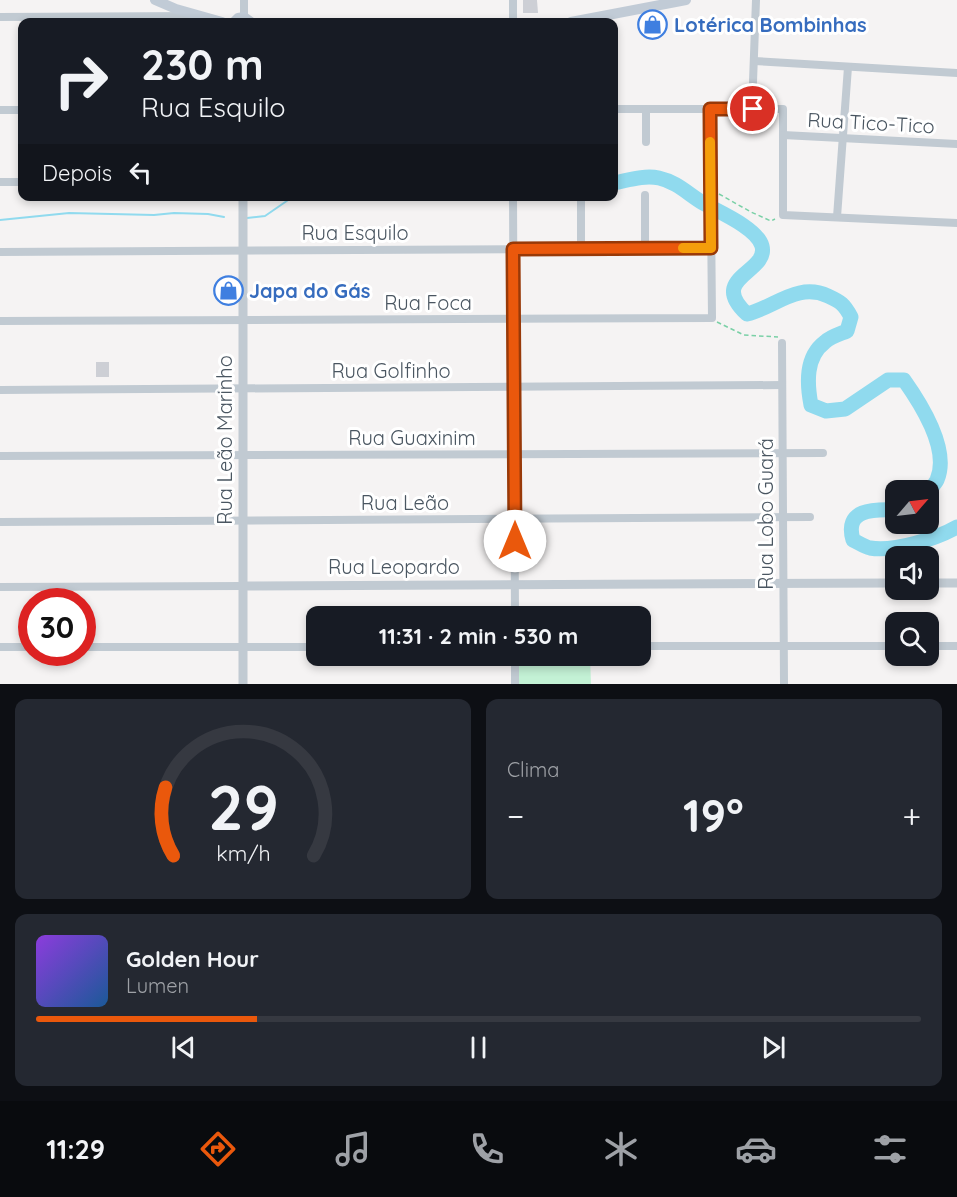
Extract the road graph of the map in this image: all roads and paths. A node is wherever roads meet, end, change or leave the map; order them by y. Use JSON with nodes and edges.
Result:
{"nodes":[{"id":1,"x":155,"y":0,"type":"edge"},
{"id":2,"x":244,"y":0,"type":"edge"},
{"id":3,"x":513,"y":0,"type":"edge"},
{"id":4,"x":686,"y":0,"type":"edge"},
{"id":5,"x":756,"y":0,"type":"edge"},
{"id":6,"x":199,"y":16,"type":"junction"},
{"id":7,"x":0,"y":17,"type":"edge"},
{"id":8,"x":207,"y":18,"type":"edge"},
{"id":9,"x":243,"y":18,"type":"edge"},
{"id":10,"x":513,"y":18,"type":"edge"},
{"id":11,"x":592,"y":18,"type":"edge"},
{"id":12,"x":754,"y":61,"type":"junction"},
{"id":13,"x":848,"y":67,"type":"junction"},
{"id":14,"x":957,"y":73,"type":"edge"},
{"id":15,"x":618,"y":109,"type":"edge"},
{"id":16,"x":646,"y":109,"type":"junction"},
{"id":17,"x":710,"y":109,"type":"junction"},
{"id":18,"x":753,"y":109,"type":"junction"},
{"id":19,"x":0,"y":110,"type":"edge"},
{"id":20,"x":18,"y":110,"type":"edge"},
{"id":21,"x":783,"y":135,"type":"junction"},
{"id":22,"x":843,"y":138,"type":"junction"},
{"id":23,"x":646,"y":142,"type":"dead end"},
{"id":24,"x":957,"y":144,"type":"edge"},
{"id":25,"x":0,"y":182,"type":"edge"},
{"id":26,"x":18,"y":182,"type":"edge"},
{"id":27,"x":710,"y":189,"type":"junction"},
{"id":28,"x":645,"y":195,"type":"dead end"},
{"id":29,"x":243,"y":201,"type":"edge"},
{"id":30,"x":513,"y":201,"type":"edge"},
{"id":31,"x":581,"y":201,"type":"edge"},
{"id":32,"x":783,"y":214,"type":"junction"},
{"id":33,"x":837,"y":217,"type":"junction"},
{"id":34,"x":957,"y":224,"type":"edge"},
{"id":35,"x":645,"y":248,"type":"junction"},
{"id":36,"x":711,"y":248,"type":"junction"},
{"id":37,"x":513,"y":249,"type":"junction"},
{"id":38,"x":581,"y":249,"type":"junction"},
{"id":39,"x":243,"y":250,"type":"junction"},
{"id":40,"x":0,"y":252,"type":"edge"},
{"id":41,"x":712,"y":318,"type":"junction"},
{"id":42,"x":514,"y":319,"type":"junction"},
{"id":43,"x":243,"y":320,"type":"junction"},
{"id":44,"x":0,"y":321,"type":"edge"},
{"id":45,"x":782,"y":343,"type":"joint"},
{"id":46,"x":782,"y":385,"type":"junction"},
{"id":47,"x":514,"y":387,"type":"junction"},
{"id":48,"x":243,"y":388,"type":"junction"},
{"id":49,"x":0,"y":390,"type":"edge"},
{"id":50,"x":782,"y":453,"type":"junction"},
{"id":51,"x":823,"y":453,"type":"dead end"},
{"id":52,"x":514,"y":454,"type":"junction"},
{"id":53,"x":243,"y":455,"type":"junction"},
{"id":54,"x":0,"y":456,"type":"edge"},
{"id":55,"x":783,"y":517,"type":"junction"},
{"id":56,"x":810,"y":517,"type":"dead end"},
{"id":57,"x":514,"y":519,"type":"junction"},
{"id":58,"x":243,"y":521,"type":"junction"},
{"id":59,"x":0,"y":522,"type":"edge"},
{"id":60,"x":885,"y":583,"type":"edge"},
{"id":61,"x":939,"y":583,"type":"edge"},
{"id":62,"x":957,"y":583,"type":"edge"},
{"id":63,"x":783,"y":584,"type":"junction"},
{"id":64,"x":515,"y":585,"type":"junction"},
{"id":65,"x":243,"y":586,"type":"junction"},
{"id":66,"x":0,"y":587,"type":"edge"},
{"id":67,"x":515,"y":606,"type":"edge"},
{"id":68,"x":651,"y":646,"type":"edge"},
{"id":69,"x":784,"y":646,"type":"junction"},
{"id":70,"x":885,"y":646,"type":"edge"},
{"id":71,"x":939,"y":646,"type":"edge"},
{"id":72,"x":957,"y":646,"type":"edge"},
{"id":73,"x":0,"y":647,"type":"edge"},
{"id":74,"x":18,"y":647,"type":"edge"},
{"id":75,"x":96,"y":647,"type":"edge"},
{"id":76,"x":243,"y":647,"type":"junction"},
{"id":77,"x":306,"y":647,"type":"edge"},
{"id":78,"x":515,"y":666,"type":"edge"},
{"id":79,"x":243,"y":684,"type":"edge"},
{"id":80,"x":515,"y":684,"type":"edge"},
{"id":81,"x":784,"y":684,"type":"edge"}],
"edges":[{"from":1,"to":6,"type":"main road"},
{"from":2,"to":9,"type":"street"},
{"from":3,"to":10,"type":"street"},
{"from":4,"to":11,"type":"main road"},
{"from":5,"to":12,"type":"street"},
{"from":6,"to":7,"type":"street"},
{"from":6,"to":8,"type":"main road"},
{"from":12,"to":13,"type":"street"},
{"from":12,"to":18,"type":"street"},
{"from":13,"to":14,"type":"street"},
{"from":13,"to":22,"type":"street"},
{"from":15,"to":16,"type":"street"},
{"from":16,"to":17,"type":"street"},
{"from":16,"to":23,"type":"street"},
{"from":17,"to":18,"type":"street"},
{"from":17,"to":27,"type":"street"},
{"from":18,"to":21,"type":"street"},
{"from":19,"to":20,"type":"street"},
{"from":21,"to":22,"type":"street","name":"Rua Tico-Tico"},
{"from":21,"to":32,"type":"street"},
{"from":22,"to":24,"type":"street","name":"Rua Tico-Tico"},
{"from":22,"to":33,"type":"street"},
{"from":25,"to":26,"type":"street"},
{"from":27,"to":32,"type":"path"},
{"from":27,"to":36,"type":"street"},
{"from":28,"to":35,"type":"street"},
{"from":29,"to":39,"type":"street","name":"Rua Leão Marinho"},
{"from":30,"to":37,"type":"street"},
{"from":31,"to":38,"type":"street"},
{"from":32,"to":33,"type":"street"},
{"from":33,"to":34,"type":"street"},
{"from":35,"to":36,"type":"street","name":"Rua Esquilo"},
{"from":35,"to":38,"type":"street","name":"Rua Esquilo"},
{"from":36,"to":41,"type":"street"},
{"from":37,"to":38,"type":"street","name":"Rua Esquilo"},
{"from":37,"to":39,"type":"street","name":"Rua Esquilo"},
{"from":37,"to":42,"type":"street"},
{"from":39,"to":40,"type":"street","name":"Rua Esquilo"},
{"from":39,"to":43,"type":"street","name":"Rua Leão Marinho"},
{"from":41,"to":42,"type":"street","name":"Rua Foca"},
{"from":41,"to":45,"type":"path"},
{"from":42,"to":43,"type":"street","name":"Rua Foca"},
{"from":42,"to":47,"type":"street"},
{"from":43,"to":44,"type":"street","name":"Rua Foca"},
{"from":43,"to":48,"type":"street","name":"Rua Leão Marinho"},
{"from":45,"to":46,"type":"street","name":"Rua Lobo Guará"},
{"from":46,"to":47,"type":"street","name":"Rua Golfinho"},
{"from":46,"to":50,"type":"street","name":"Rua Lobo Guará"},
{"from":47,"to":48,"type":"street","name":"Rua Golfinho"},
{"from":47,"to":52,"type":"street"},
{"from":48,"to":49,"type":"street","name":"Rua Golfinho"},
{"from":48,"to":53,"type":"street","name":"Rua Leão Marinho"},
{"from":50,"to":51,"type":"street","name":"Rua Guaxinim"},
{"from":50,"to":52,"type":"street","name":"Rua Guaxinim"},
{"from":50,"to":55,"type":"street","name":"Rua Lobo Guará"},
{"from":52,"to":53,"type":"street","name":"Rua Guaxinim"},
{"from":52,"to":57,"type":"street"},
{"from":53,"to":54,"type":"street","name":"Rua Guaxinim"},
{"from":53,"to":58,"type":"street","name":"Rua Leão Marinho"},
{"from":55,"to":56,"type":"street","name":"Rua Leão"},
{"from":55,"to":57,"type":"street","name":"Rua Leão"},
{"from":55,"to":63,"type":"street","name":"Rua Lobo Guará"},
{"from":57,"to":58,"type":"street","name":"Rua Leão"},
{"from":57,"to":64,"type":"street"},
{"from":58,"to":59,"type":"street","name":"Rua Leão"},
{"from":58,"to":65,"type":"street","name":"Rua Leão Marinho"},
{"from":60,"to":63,"type":"street","name":"Rua Leopardo"},
{"from":61,"to":62,"type":"street"},
{"from":63,"to":64,"type":"street","name":"Rua Leopardo"},
{"from":63,"to":69,"type":"street","name":"Rua Lobo Guará"},
{"from":64,"to":65,"type":"street","name":"Rua Leopardo"},
{"from":64,"to":67,"type":"street"},
{"from":65,"to":66,"type":"street","name":"Rua Leopardo"},
{"from":65,"to":76,"type":"street","name":"Rua Leão Marinho"},
{"from":68,"to":69,"type":"street"},
{"from":69,"to":70,"type":"street"},
{"from":69,"to":81,"type":"street","name":"Rua Lobo Guará"},
{"from":71,"to":72,"type":"street"},
{"from":73,"to":74,"type":"street"},
{"from":75,"to":76,"type":"street"},
{"from":76,"to":77,"type":"street"},
{"from":76,"to":79,"type":"street","name":"Rua Leão Marinho"},
{"from":78,"to":80,"type":"street"}]}
